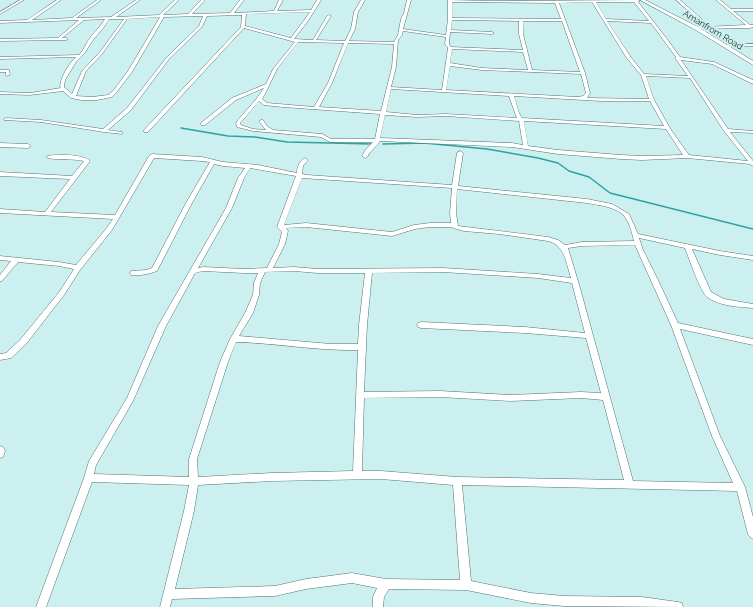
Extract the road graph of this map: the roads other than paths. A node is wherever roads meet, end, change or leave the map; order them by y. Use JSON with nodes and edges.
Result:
{"nodes":[{"id":1,"x":22,"y":0,"type":"edge"},
{"id":2,"x":59,"y":0,"type":"edge"},
{"id":3,"x":99,"y":0,"type":"edge"},
{"id":4,"x":138,"y":0,"type":"edge"},
{"id":5,"x":177,"y":0,"type":"edge"},
{"id":6,"x":203,"y":0,"type":"edge"},
{"id":7,"x":242,"y":0,"type":"edge"},
{"id":8,"x":281,"y":0,"type":"edge"},
{"id":9,"x":319,"y":0,"type":"edge"},
{"id":10,"x":363,"y":0,"type":"edge"},
{"id":11,"x":409,"y":0,"type":"edge"},
{"id":12,"x":643,"y":0,"type":"edge"},
{"id":13,"x":678,"y":0,"type":"edge"},
{"id":14,"x":718,"y":0,"type":"edge"},
{"id":15,"x":451,"y":1,"type":"edge"},
{"id":16,"x":556,"y":1,"type":"edge"},
{"id":17,"x":593,"y":1,"type":"junction"},
{"id":18,"x":635,"y":1,"type":"edge"},
{"id":19,"x":730,"y":10,"type":"junction"},
{"id":20,"x":753,"y":10,"type":"edge"},
{"id":21,"x":312,"y":11,"type":"junction"},
{"id":22,"x":275,"y":12,"type":"junction"},
{"id":23,"x":0,"y":13,"type":"edge"},
{"id":24,"x":244,"y":13,"type":"junction"},
{"id":25,"x":206,"y":14,"type":"junction"},
{"id":26,"x":232,"y":14,"type":"junction"},
{"id":27,"x":189,"y":15,"type":"junction"},
{"id":28,"x":161,"y":16,"type":"junction"},
{"id":29,"x":329,"y":16,"type":"dead end"},
{"id":30,"x":110,"y":18,"type":"junction"},
{"id":31,"x":126,"y":18,"type":"junction"},
{"id":32,"x":478,"y":18,"type":"junction"},
{"id":33,"x":73,"y":19,"type":"junction"},
{"id":34,"x":82,"y":19,"type":"junction"},
{"id":35,"x":450,"y":19,"type":"junction"},
{"id":36,"x":521,"y":20,"type":"junction"},
{"id":37,"x":563,"y":20,"type":"junction"},
{"id":38,"x":605,"y":20,"type":"junction"},
{"id":39,"x":28,"y":21,"type":"junction"},
{"id":40,"x":0,"y":22,"type":"edge"},
{"id":41,"x":651,"y":22,"type":"junction"},
{"id":42,"x":751,"y":26,"type":"edge"},
{"id":43,"x":243,"y":27,"type":"junction"},
{"id":44,"x":478,"y":28,"type":"junction"},
{"id":45,"x":696,"y":28,"type":"junction"},
{"id":46,"x":703,"y":28,"type":"junction"},
{"id":47,"x":402,"y":30,"type":"junction"},
{"id":48,"x":753,"y":30,"type":"edge"},
{"id":49,"x":492,"y":33,"type":"dead end"},
{"id":50,"x":448,"y":34,"type":"junction"},
{"id":51,"x":66,"y":39,"type":"dead end"},
{"id":52,"x":0,"y":40,"type":"edge"},
{"id":53,"x":59,"y":40,"type":"junction"},
{"id":54,"x":294,"y":40,"type":"junction"},
{"id":55,"x":314,"y":41,"type":"junction"},
{"id":56,"x":347,"y":42,"type":"junction"},
{"id":57,"x":396,"y":44,"type":"junction"},
{"id":58,"x":753,"y":45,"type":"edge"},
{"id":59,"x":725,"y":46,"type":"junction"},
{"id":60,"x":450,"y":48,"type":"junction"},
{"id":61,"x":525,"y":51,"type":"junction"},
{"id":62,"x":79,"y":56,"type":"junction"},
{"id":63,"x":0,"y":58,"type":"edge"},
{"id":64,"x":677,"y":58,"type":"junction"},
{"id":65,"x":753,"y":63,"type":"edge"},
{"id":66,"x":447,"y":64,"type":"junction"},
{"id":67,"x":0,"y":71,"type":"edge"},
{"id":68,"x":530,"y":71,"type":"junction"},
{"id":69,"x":583,"y":73,"type":"junction"},
{"id":70,"x":8,"y":75,"type":"dead end"},
{"id":71,"x":643,"y":75,"type":"junction"},
{"id":72,"x":689,"y":77,"type":"junction"},
{"id":73,"x":753,"y":82,"type":"edge"},
{"id":74,"x":267,"y":85,"type":"junction"},
{"id":75,"x":389,"y":88,"type":"junction"},
{"id":76,"x":64,"y":89,"type":"junction"},
{"id":77,"x":444,"y":91,"type":"junction"},
{"id":78,"x":0,"y":93,"type":"edge"},
{"id":79,"x":588,"y":93,"type":"junction"},
{"id":80,"x":511,"y":94,"type":"junction"},
{"id":81,"x":73,"y":97,"type":"junction"},
{"id":82,"x":580,"y":98,"type":"junction"},
{"id":83,"x":259,"y":99,"type":"junction"},
{"id":84,"x":601,"y":100,"type":"junction"},
{"id":85,"x":652,"y":100,"type":"junction"},
{"id":86,"x":316,"y":108,"type":"junction"},
{"id":87,"x":383,"y":113,"type":"junction"},
{"id":88,"x":517,"y":114,"type":"junction"},
{"id":89,"x":6,"y":119,"type":"dead end"},
{"id":90,"x":507,"y":119,"type":"junction"},
{"id":91,"x":521,"y":120,"type":"junction"},
{"id":92,"x":261,"y":121,"type":"dead end"},
{"id":93,"x":203,"y":124,"type":"dead end"},
{"id":94,"x":668,"y":128,"type":"junction"},
{"id":95,"x":726,"y":130,"type":"junction"},
{"id":96,"x":104,"y":131,"type":"junction"},
{"id":97,"x":146,"y":131,"type":"dead end"},
{"id":98,"x":272,"y":131,"type":"junction"},
{"id":99,"x":753,"y":132,"type":"edge"},
{"id":100,"x":120,"y":133,"type":"dead end"},
{"id":101,"x":378,"y":140,"type":"junction"},
{"id":102,"x":0,"y":145,"type":"edge"},
{"id":103,"x":28,"y":146,"type":"dead end"},
{"id":104,"x":526,"y":147,"type":"junction"},
{"id":105,"x":460,"y":154,"type":"dead end"},
{"id":106,"x":366,"y":156,"type":"dead end"},
{"id":107,"x":687,"y":156,"type":"junction"},
{"id":108,"x":49,"y":157,"type":"dead end"},
{"id":109,"x":305,"y":160,"type":"dead end"},
{"id":110,"x":213,"y":162,"type":"junction"},
{"id":111,"x":753,"y":163,"type":"edge"},
{"id":112,"x":248,"y":166,"type":"junction"},
{"id":113,"x":0,"y":174,"type":"edge"},
{"id":114,"x":300,"y":175,"type":"junction"},
{"id":115,"x":74,"y":178,"type":"junction"},
{"id":116,"x":455,"y":187,"type":"junction"},
{"id":117,"x":0,"y":210,"type":"edge"},
{"id":118,"x":48,"y":212,"type":"junction"},
{"id":119,"x":116,"y":217,"type":"junction"},
{"id":120,"x":454,"y":225,"type":"junction"},
{"id":121,"x":280,"y":227,"type":"junction"},
{"id":122,"x":635,"y":235,"type":"junction"},
{"id":123,"x":637,"y":243,"type":"junction"},
{"id":124,"x":688,"y":246,"type":"junction"},
{"id":125,"x":564,"y":247,"type":"junction"},
{"id":126,"x":0,"y":258,"type":"edge"},
{"id":127,"x":753,"y":258,"type":"edge"},
{"id":128,"x":17,"y":259,"type":"junction"},
{"id":129,"x":78,"y":268,"type":"junction"},
{"id":130,"x":266,"y":270,"type":"junction"},
{"id":131,"x":369,"y":270,"type":"junction"},
{"id":132,"x":194,"y":271,"type":"junction"},
{"id":133,"x":133,"y":273,"type":"dead end"},
{"id":134,"x":0,"y":279,"type":"edge"},
{"id":135,"x":575,"y":281,"type":"junction"},
{"id":136,"x":753,"y":306,"type":"edge"},
{"id":137,"x":421,"y":325,"type":"dead end"},
{"id":138,"x":675,"y":325,"type":"junction"},
{"id":139,"x":589,"y":336,"type":"junction"},
{"id":140,"x":234,"y":339,"type":"junction"},
{"id":141,"x":753,"y":342,"type":"edge"},
{"id":142,"x":363,"y":347,"type":"junction"},
{"id":143,"x":0,"y":357,"type":"edge"},
{"id":144,"x":361,"y":395,"type":"junction"},
{"id":145,"x":607,"y":397,"type":"junction"},
{"id":146,"x":0,"y":450,"type":"edge"},
{"id":147,"x":0,"y":454,"type":"edge"},
{"id":148,"x":357,"y":476,"type":"junction"},
{"id":149,"x":89,"y":478,"type":"junction"},
{"id":150,"x":194,"y":481,"type":"junction"},
{"id":151,"x":457,"y":481,"type":"junction"},
{"id":152,"x":630,"y":485,"type":"junction"},
{"id":153,"x":740,"y":487,"type":"junction"},
{"id":154,"x":753,"y":534,"type":"edge"},
{"id":155,"x":386,"y":584,"type":"junction"},
{"id":156,"x":466,"y":585,"type":"junction"},
{"id":157,"x":169,"y":594,"type":"junction"},
{"id":158,"x":643,"y":604,"type":"edge"},
{"id":159,"x":41,"y":607,"type":"edge"},
{"id":160,"x":164,"y":607,"type":"edge"},
{"id":161,"x":378,"y":607,"type":"edge"},
{"id":162,"x":678,"y":607,"type":"edge"}],
"edges":[{"from":1,"to":23,"type":"street"},
{"from":2,"to":39,"type":"street"},
{"from":3,"to":33,"type":"street"},
{"from":4,"to":30,"type":"street"},
{"from":5,"to":28,"type":"street"},
{"from":6,"to":27,"type":"street"},
{"from":7,"to":26,"type":"street"},
{"from":8,"to":22,"type":"street"},
{"from":9,"to":21,"type":"street"},
{"from":10,"to":56,"type":"street"},
{"from":11,"to":47,"type":"street"},
{"from":12,"to":18,"type":"street"},
{"from":12,"to":45,"type":"street","name":"Amanfrom Road"},
{"from":13,"to":46,"type":"street"},
{"from":14,"to":19,"type":"street"},
{"from":15,"to":16,"type":"street"},
{"from":15,"to":35,"type":"street"},
{"from":16,"to":17,"type":"street"},
{"from":16,"to":37,"type":"street"},
{"from":17,"to":18,"type":"street"},
{"from":17,"to":38,"type":"street"},
{"from":18,"to":41,"type":"street"},
{"from":19,"to":20,"type":"street"},
{"from":19,"to":42,"type":"street"},
{"from":21,"to":22,"type":"street"},
{"from":21,"to":54,"type":"street"},
{"from":22,"to":24,"type":"street"},
{"from":24,"to":26,"type":"street"},
{"from":24,"to":43,"type":"street"},
{"from":25,"to":26,"type":"street"},
{"from":25,"to":27,"type":"street"},
{"from":25,"to":96,"type":"street"},
{"from":27,"to":28,"type":"street"},
{"from":28,"to":31,"type":"street"},
{"from":28,"to":81,"type":"street"},
{"from":29,"to":55,"type":"street"},
{"from":30,"to":31,"type":"street"},
{"from":30,"to":34,"type":"street"},
{"from":30,"to":62,"type":"street"},
{"from":31,"to":81,"type":"street"},
{"from":32,"to":35,"type":"street"},
{"from":32,"to":36,"type":"street"},
{"from":32,"to":44,"type":"street"},
{"from":33,"to":34,"type":"street"},
{"from":33,"to":39,"type":"street"},
{"from":34,"to":53,"type":"street"},
{"from":35,"to":50,"type":"street"},
{"from":36,"to":37,"type":"street"},
{"from":36,"to":61,"type":"street"},
{"from":37,"to":69,"type":"street"},
{"from":38,"to":41,"type":"street"},
{"from":38,"to":71,"type":"street"},
{"from":39,"to":40,"type":"street"},
{"from":41,"to":64,"type":"street"},
{"from":42,"to":46,"type":"street"},
{"from":42,"to":48,"type":"street"},
{"from":43,"to":54,"type":"street"},
{"from":43,"to":97,"type":"street"},
{"from":44,"to":49,"type":"street"},
{"from":44,"to":50,"type":"street"},
{"from":45,"to":46,"type":"street"},
{"from":45,"to":59,"type":"street","name":"Amanfrom Road"},
{"from":47,"to":50,"type":"street"},
{"from":47,"to":57,"type":"street"},
{"from":50,"to":60,"type":"street"},
{"from":51,"to":53,"type":"street"},
{"from":52,"to":53,"type":"street"},
{"from":54,"to":55,"type":"street"},
{"from":54,"to":74,"type":"street"},
{"from":55,"to":56,"type":"street"},
{"from":56,"to":57,"type":"street"},
{"from":56,"to":86,"type":"street"},
{"from":57,"to":75,"type":"street"},
{"from":58,"to":59,"type":"street"},
{"from":59,"to":65,"type":"street","name":"Amanfrom Road"},
{"from":60,"to":61,"type":"street"},
{"from":60,"to":66,"type":"street"},
{"from":61,"to":68,"type":"street"},
{"from":62,"to":63,"type":"street"},
{"from":62,"to":76,"type":"street"},
{"from":64,"to":72,"type":"street"},
{"from":64,"to":73,"type":"street"},
{"from":66,"to":68,"type":"street"},
{"from":66,"to":77,"type":"street"},
{"from":67,"to":70,"type":"street"},
{"from":68,"to":69,"type":"street"},
{"from":69,"to":79,"type":"street"},
{"from":71,"to":72,"type":"street"},
{"from":71,"to":85,"type":"street"},
{"from":72,"to":95,"type":"street"},
{"from":74,"to":83,"type":"street"},
{"from":74,"to":93,"type":"street"},
{"from":75,"to":77,"type":"street"},
{"from":75,"to":87,"type":"street"},
{"from":76,"to":78,"type":"street"},
{"from":76,"to":81,"type":"street"},
{"from":77,"to":80,"type":"street"},
{"from":79,"to":82,"type":"street"},
{"from":79,"to":84,"type":"street"},
{"from":80,"to":82,"type":"street"},
{"from":80,"to":88,"type":"street"},
{"from":82,"to":84,"type":"street"},
{"from":83,"to":86,"type":"street"},
{"from":83,"to":98,"type":"street"},
{"from":84,"to":85,"type":"street"},
{"from":85,"to":94,"type":"street"},
{"from":86,"to":87,"type":"street"},
{"from":87,"to":90,"type":"street"},
{"from":87,"to":101,"type":"street"},
{"from":88,"to":90,"type":"street"},
{"from":88,"to":91,"type":"street"},
{"from":89,"to":96,"type":"street"},
{"from":90,"to":91,"type":"street"},
{"from":91,"to":94,"type":"street"},
{"from":91,"to":104,"type":"street"},
{"from":92,"to":98,"type":"street"},
{"from":94,"to":107,"type":"street"},
{"from":95,"to":99,"type":"street"},
{"from":95,"to":111,"type":"street"},
{"from":96,"to":100,"type":"street"},
{"from":98,"to":101,"type":"street"},
{"from":101,"to":104,"type":"street"},
{"from":101,"to":106,"type":"street"},
{"from":102,"to":103,"type":"street"},
{"from":104,"to":107,"type":"street"},
{"from":105,"to":116,"type":"street"},
{"from":107,"to":111,"type":"street"},
{"from":108,"to":115,"type":"street"},
{"from":109,"to":114,"type":"street"},
{"from":110,"to":112,"type":"street"},
{"from":110,"to":119,"type":"street"},
{"from":110,"to":133,"type":"street"},
{"from":112,"to":114,"type":"street"},
{"from":112,"to":132,"type":"street"},
{"from":113,"to":115,"type":"street"},
{"from":114,"to":116,"type":"street"},
{"from":114,"to":121,"type":"street"},
{"from":115,"to":118,"type":"street"},
{"from":116,"to":120,"type":"street"},
{"from":116,"to":122,"type":"street"},
{"from":117,"to":118,"type":"street"},
{"from":118,"to":119,"type":"street"},
{"from":119,"to":129,"type":"street"},
{"from":120,"to":121,"type":"street"},
{"from":120,"to":125,"type":"street"},
{"from":121,"to":130,"type":"street"},
{"from":122,"to":123,"type":"street"},
{"from":122,"to":124,"type":"street"},
{"from":123,"to":125,"type":"street"},
{"from":123,"to":138,"type":"street"},
{"from":124,"to":127,"type":"street"},
{"from":124,"to":136,"type":"street"},
{"from":125,"to":135,"type":"street"},
{"from":126,"to":128,"type":"street"},
{"from":128,"to":129,"type":"street"},
{"from":128,"to":134,"type":"street"},
{"from":129,"to":143,"type":"street"},
{"from":130,"to":131,"type":"street"},
{"from":130,"to":132,"type":"street"},
{"from":130,"to":140,"type":"street"},
{"from":131,"to":135,"type":"street"},
{"from":131,"to":142,"type":"street"},
{"from":132,"to":149,"type":"street"},
{"from":135,"to":139,"type":"street"},
{"from":137,"to":139,"type":"street"},
{"from":138,"to":141,"type":"street"},
{"from":138,"to":153,"type":"street"},
{"from":139,"to":145,"type":"street"},
{"from":140,"to":142,"type":"street"},
{"from":140,"to":150,"type":"street"},
{"from":142,"to":144,"type":"street"},
{"from":144,"to":145,"type":"street"},
{"from":144,"to":148,"type":"street"},
{"from":145,"to":152,"type":"street"},
{"from":146,"to":147,"type":"street"},
{"from":148,"to":150,"type":"street"},
{"from":148,"to":151,"type":"street"},
{"from":149,"to":150,"type":"street"},
{"from":149,"to":159,"type":"street"},
{"from":150,"to":157,"type":"street"},
{"from":151,"to":152,"type":"street"},
{"from":151,"to":156,"type":"street"},
{"from":152,"to":153,"type":"street"},
{"from":153,"to":154,"type":"street"},
{"from":155,"to":156,"type":"street"},
{"from":155,"to":157,"type":"street"},
{"from":155,"to":161,"type":"street"},
{"from":156,"to":158,"type":"street"},
{"from":157,"to":160,"type":"street"},
{"from":158,"to":162,"type":"street"}]}
